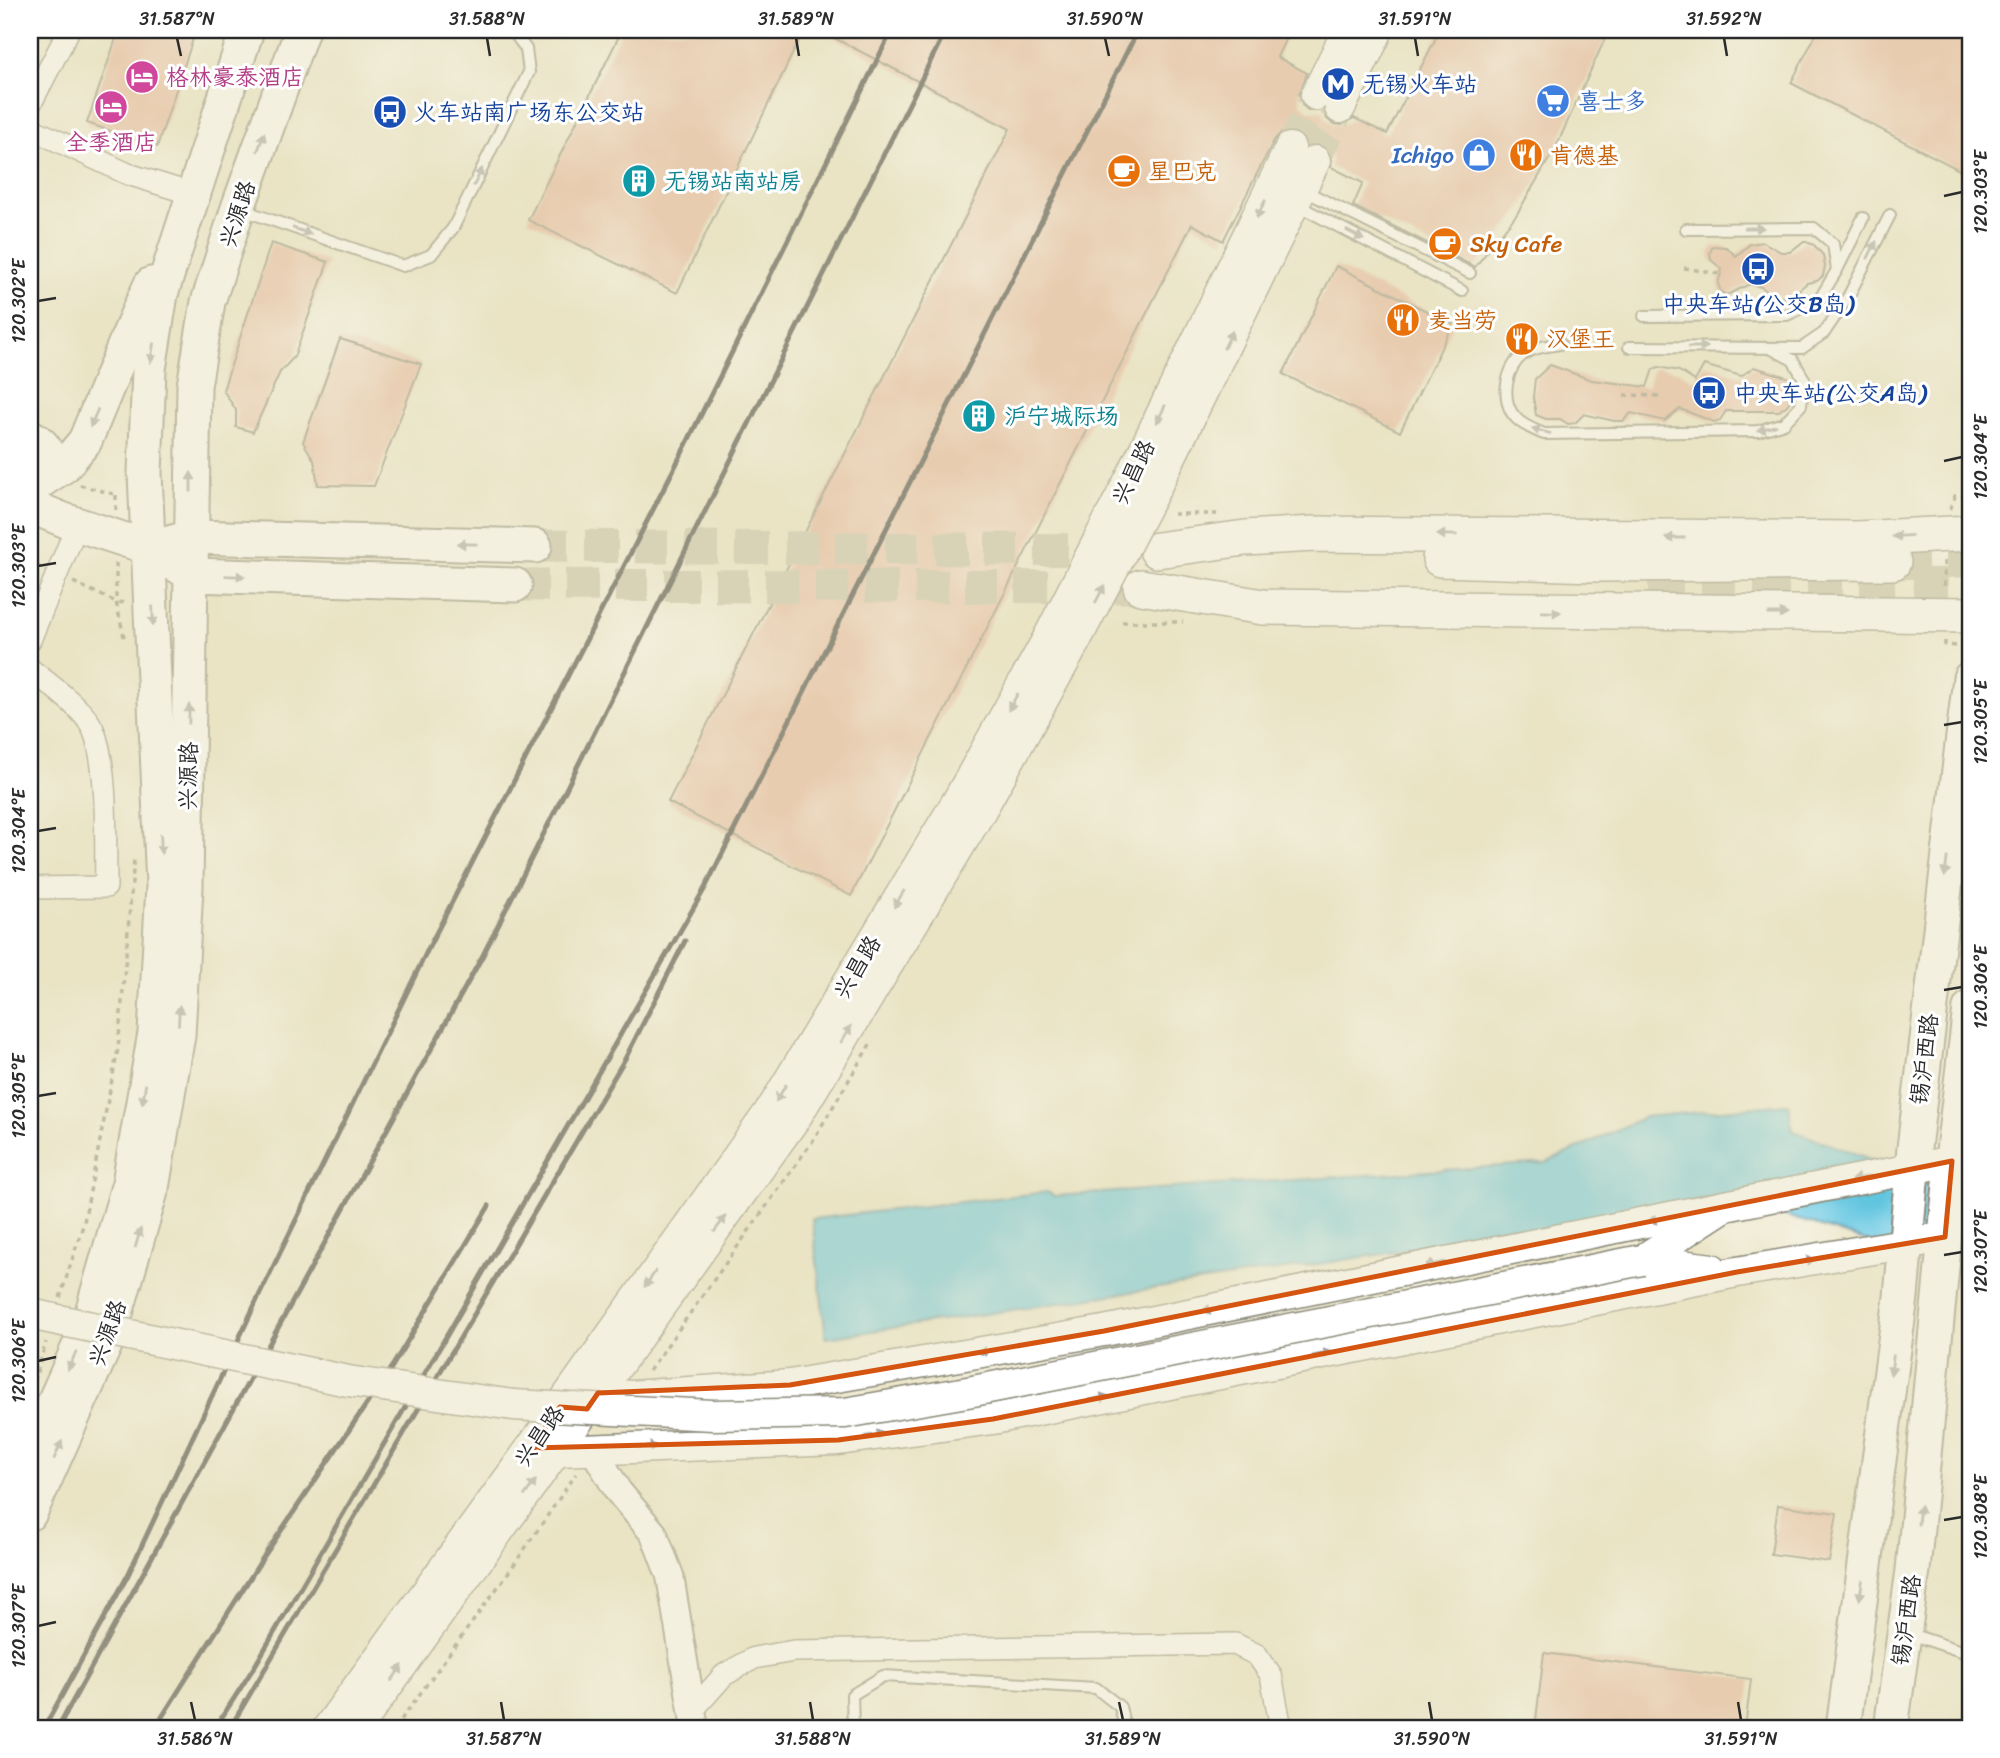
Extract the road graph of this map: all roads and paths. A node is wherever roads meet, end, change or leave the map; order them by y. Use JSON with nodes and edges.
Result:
{"nodes":[{"id":1,"x":69,"y":30,"type":"edge"},
{"id":2,"x":247,"y":30,"type":"edge"},
{"id":3,"x":302,"y":30,"type":"edge"},
{"id":4,"x":512,"y":30,"type":"edge"},
{"id":5,"x":1348,"y":30,"type":"edge"},
{"id":6,"x":1378,"y":30,"type":"edge"},
{"id":7,"x":30,"y":104,"type":"edge"},
{"id":8,"x":30,"y":128,"type":"edge"},
{"id":9,"x":1298,"y":196,"type":"junction"},
{"id":10,"x":30,"y":204,"type":"edge"},
{"id":11,"x":36,"y":208,"type":"dead end"},
{"id":12,"x":187,"y":208,"type":"junction"},
{"id":13,"x":238,"y":208,"type":"junction"},
{"id":14,"x":1891,"y":215,"type":"dead end"},
{"id":15,"x":1863,"y":218,"type":"dead end"},
{"id":16,"x":1686,"y":229,"type":"dead end"},
{"id":17,"x":1684,"y":268,"type":"dead end"},
{"id":18,"x":1837,"y":270,"type":"junction"},
{"id":19,"x":1470,"y":273,"type":"dead end"},
{"id":20,"x":1720,"y":274,"type":"dead end"},
{"id":21,"x":1462,"y":291,"type":"dead end"},
{"id":22,"x":1644,"y":316,"type":"dead end"},
{"id":23,"x":1560,"y":344,"type":"dead end"},
{"id":24,"x":1629,"y":347,"type":"dead end"},
{"id":25,"x":1770,"y":348,"type":"junction"},
{"id":26,"x":1624,"y":395,"type":"dead end"},
{"id":27,"x":1661,"y":396,"type":"dead end"},
{"id":28,"x":30,"y":436,"type":"edge"},
{"id":29,"x":1143,"y":483,"type":"junction"},
{"id":30,"x":37,"y":487,"type":"edge"},
{"id":31,"x":1970,"y":495,"type":"edge"},
{"id":32,"x":147,"y":503,"type":"junction"},
{"id":33,"x":78,"y":525,"type":"junction"},
{"id":34,"x":1957,"y":534,"type":"edge"},
{"id":35,"x":191,"y":537,"type":"junction"},
{"id":36,"x":535,"y":546,"type":"tunnel mouth"},
{"id":37,"x":150,"y":548,"type":"junction"},
{"id":38,"x":1893,"y":562,"type":"tunnel mouth"},
{"id":39,"x":192,"y":575,"type":"junction"},
{"id":40,"x":515,"y":585,"type":"tunnel mouth"},
{"id":41,"x":1648,"y":589,"type":"tunnel mouth"},
{"id":42,"x":116,"y":602,"type":"dead end"},
{"id":43,"x":1957,"y":614,"type":"edge"},
{"id":44,"x":30,"y":640,"type":"edge"},
{"id":45,"x":1970,"y":647,"type":"edge"},
{"id":46,"x":127,"y":648,"type":"dead end"},
{"id":47,"x":30,"y":669,"type":"edge"},
{"id":48,"x":1970,"y":678,"type":"edge"},
{"id":49,"x":134,"y":855,"type":"dead end"},
{"id":50,"x":30,"y":888,"type":"edge"},
{"id":51,"x":1970,"y":1008,"type":"edge"},
{"id":52,"x":1953,"y":1151,"type":"junction"},
{"id":53,"x":1914,"y":1158,"type":"junction"},
{"id":54,"x":1724,"y":1206,"type":"junction"},
{"id":55,"x":1945,"y":1237,"type":"junction"},
{"id":56,"x":1906,"y":1244,"type":"junction"},
{"id":57,"x":1642,"y":1260,"type":"junction"},
{"id":58,"x":1737,"y":1272,"type":"junction"},
{"id":59,"x":59,"y":1301,"type":"dead end"},
{"id":60,"x":30,"y":1314,"type":"edge"},
{"id":61,"x":47,"y":1341,"type":"dead end"},
{"id":62,"x":584,"y":1393,"type":"junction"},
{"id":63,"x":30,"y":1394,"type":"edge"},
{"id":64,"x":544,"y":1449,"type":"junction"},
{"id":65,"x":593,"y":1449,"type":"junction"},
{"id":66,"x":30,"y":1456,"type":"edge"},
{"id":67,"x":30,"y":1513,"type":"edge"},
{"id":68,"x":1904,"y":1632,"type":"junction"},
{"id":69,"x":1970,"y":1654,"type":"edge"},
{"id":70,"x":694,"y":1720,"type":"edge"},
{"id":71,"x":328,"y":1728,"type":"edge"},
{"id":72,"x":358,"y":1728,"type":"edge"},
{"id":73,"x":853,"y":1728,"type":"edge"},
{"id":74,"x":1125,"y":1728,"type":"edge"},
{"id":75,"x":1281,"y":1728,"type":"edge"},
{"id":76,"x":1843,"y":1728,"type":"edge"},
{"id":77,"x":1891,"y":1728,"type":"edge"}],
"edges":[{"from":1,"to":7,"type":"street"},
{"from":2,"to":12,"type":"main road","name":"兴源路"},
{"from":13,"to":3,"type":"main road","name":"兴源路","one_way":true},
{"from":13,"to":4,"type":"lane","one_way":true},
{"from":5,"to":6,"type":"main road"},
{"from":8,"to":12,"type":"street"},
{"from":9,"to":19,"type":"lane"},
{"from":9,"to":21,"type":"lane","one_way":true},
{"from":29,"to":9,"type":"main road","name":"兴昌路","one_way":true},
{"from":9,"to":29,"type":"main road","name":"兴昌路","one_way":true},
{"from":10,"to":11,"type":"path"},
{"from":12,"to":30,"type":"main road","one_way":true},
{"from":12,"to":32,"type":"main road","name":"兴源路","one_way":true},
{"from":35,"to":13,"type":"main road","name":"兴源路","one_way":true},
{"from":25,"to":14,"type":"lane","one_way":true},
{"from":15,"to":18,"type":"lane"},
{"from":16,"to":18,"type":"lane","one_way":true},
{"from":17,"to":20,"type":"path"},
{"from":18,"to":22,"type":"lane"},
{"from":25,"to":23,"type":"lane","one_way":true},
{"from":24,"to":25,"type":"lane","one_way":true},
{"from":26,"to":27,"type":"path"},
{"from":28,"to":30,"type":"main road"},
{"from":29,"to":62,"type":"main road","name":"兴昌路","bridge":true},
{"from":30,"to":32,"type":"path"},
{"from":30,"to":33,"type":"main road"},
{"from":31,"to":34,"type":"path"},
{"from":32,"to":37,"type":"main road","name":"兴源路"},
{"from":33,"to":37,"type":"main road"},
{"from":33,"to":44,"type":"street"},
{"from":34,"to":38,"type":"highway","one_way":true},
{"from":34,"to":43,"type":"path"},
{"from":36,"to":35,"type":"main road","one_way":true},
{"from":35,"to":37,"type":"main road"},
{"from":35,"to":39,"type":"main road","name":"兴源路"},
{"from":37,"to":39,"type":"main road"},
{"from":37,"to":66,"type":"main road","name":"兴源路","one_way":true},
{"from":39,"to":40,"type":"main road","one_way":true},
{"from":67,"to":39,"type":"main road","name":"兴源路","one_way":true},
{"from":41,"to":43,"type":"highway","one_way":true},
{"from":42,"to":46,"type":"path"},
{"from":43,"to":45,"type":"path"},
{"from":47,"to":50,"type":"street"},
{"from":48,"to":53,"type":"main road","name":"锡沪西路","one_way":true},
{"from":49,"to":59,"type":"path"},
{"from":51,"to":52,"type":"main road","name":"锡沪西路"},
{"from":52,"to":53,"type":"main road"},
{"from":52,"to":55,"type":"main road","name":"锡沪西路"},
{"from":53,"to":54,"type":"main road","one_way":true},
{"from":53,"to":56,"type":"main road","name":"锡沪西路"},
{"from":54,"to":57,"type":"main road"},
{"from":54,"to":62,"type":"main road","one_way":true},
{"from":55,"to":56,"type":"main road"},
{"from":68,"to":55,"type":"main road","name":"锡沪西路","one_way":true},
{"from":58,"to":56,"type":"main road","one_way":true},
{"from":56,"to":76,"type":"main road","name":"锡沪西路","one_way":true},
{"from":57,"to":58,"type":"main road"},
{"from":57,"to":60,"type":"main road","bridge":true},
{"from":65,"to":58,"type":"main road","one_way":true},
{"from":61,"to":63,"type":"path"},
{"from":62,"to":64,"type":"main road","name":"兴昌路"},
{"from":64,"to":65,"type":"main road"},
{"from":64,"to":71,"type":"main road","name":"兴昌路"},
{"from":72,"to":64,"type":"main road","name":"兴昌路","one_way":true},
{"from":65,"to":70,"type":"street"},
{"from":68,"to":69,"type":"lane"},
{"from":68,"to":77,"type":"main road","name":"锡沪西路"},
{"from":70,"to":75,"type":"street"},
{"from":73,"to":74,"type":"lane"}]}
